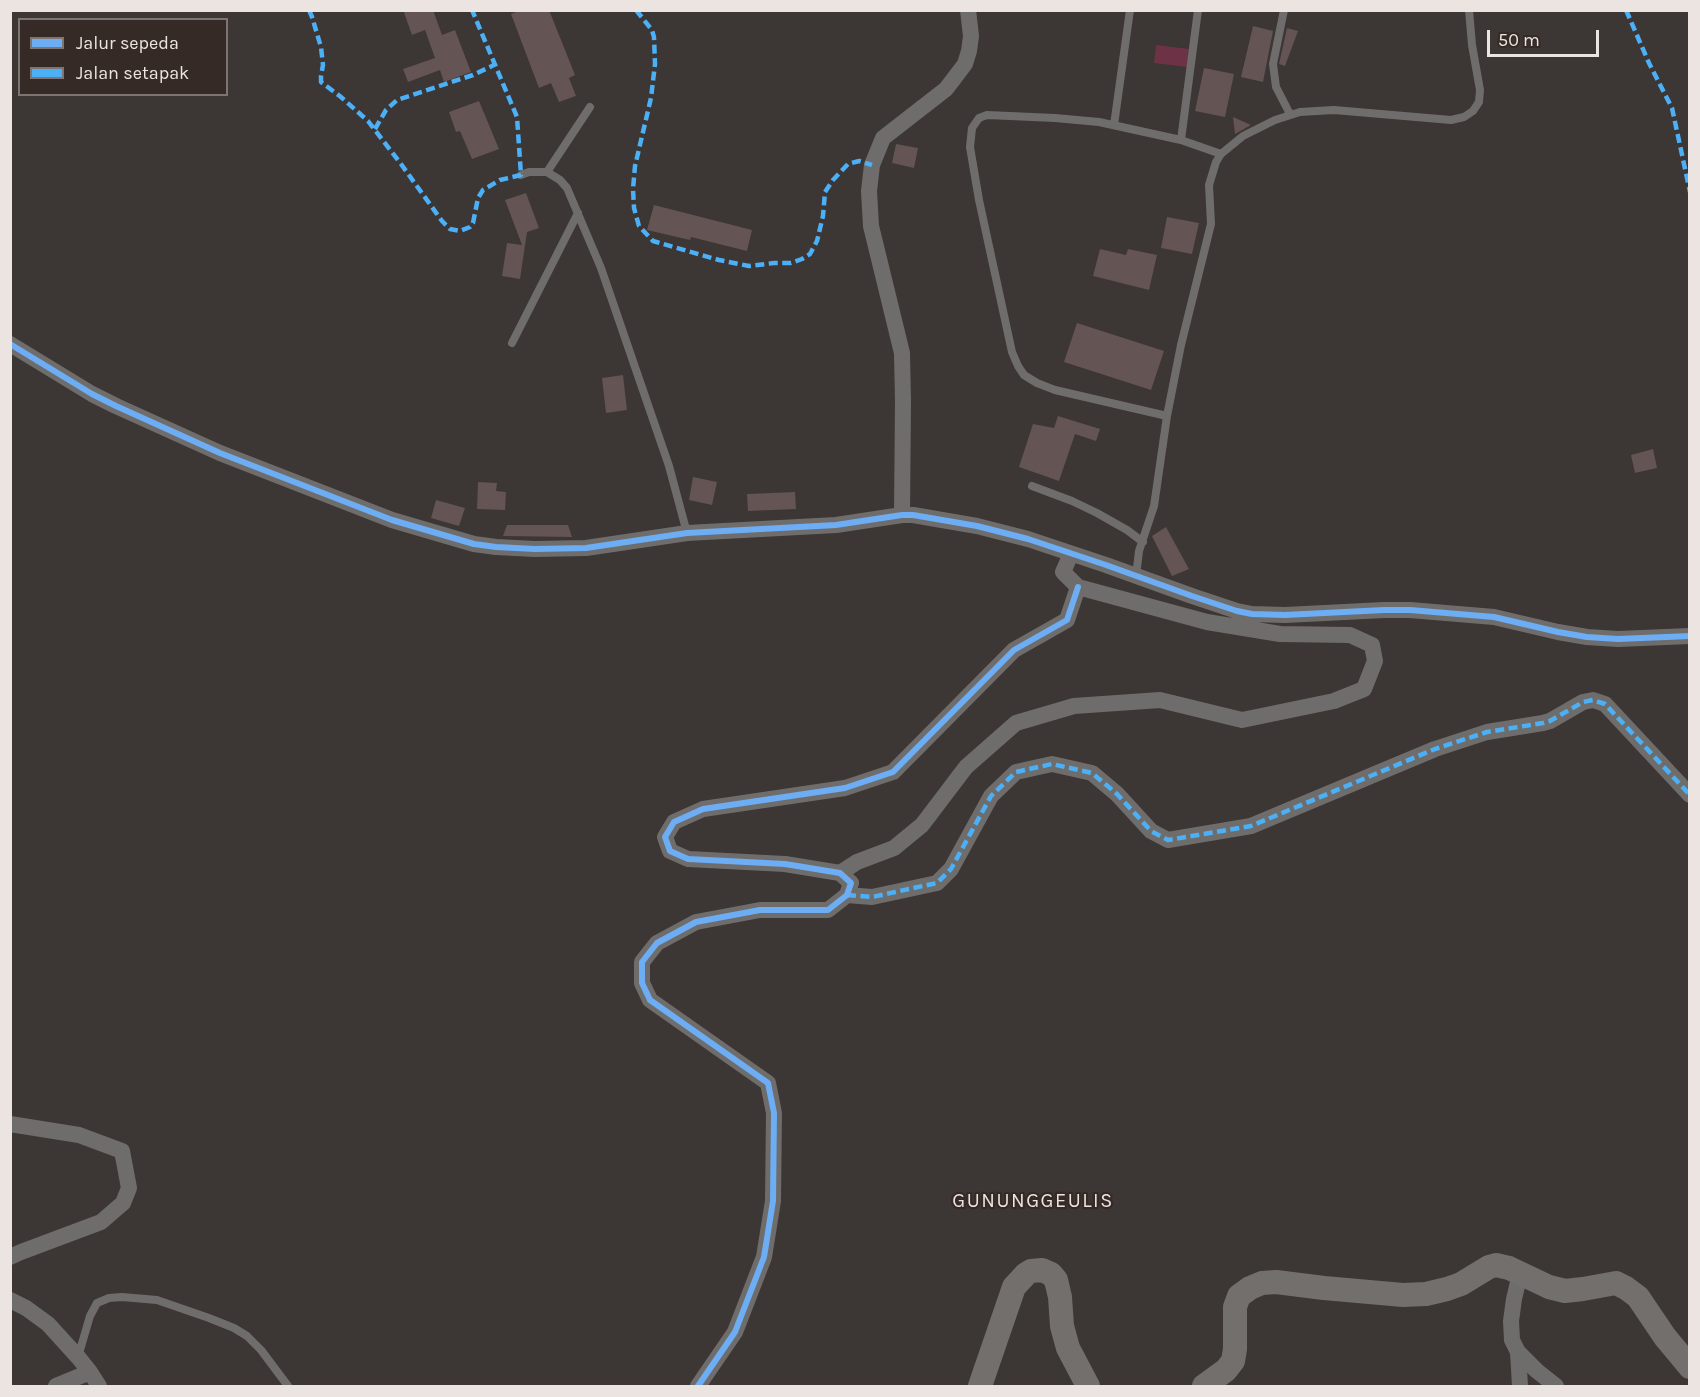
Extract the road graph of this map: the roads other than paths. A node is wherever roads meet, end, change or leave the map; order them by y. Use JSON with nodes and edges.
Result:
{"nodes":[{"id":1,"x":969,"y":10,"type":"edge"},
{"id":2,"x":1130,"y":10,"type":"edge"},
{"id":3,"x":1198,"y":10,"type":"edge"},
{"id":4,"x":1284,"y":10,"type":"edge"},
{"id":5,"x":1469,"y":10,"type":"edge"},
{"id":6,"x":590,"y":107,"type":"dead end"},
{"id":7,"x":1290,"y":114,"type":"junction"},
{"id":8,"x":1114,"y":125,"type":"junction"},
{"id":9,"x":1181,"y":140,"type":"junction"},
{"id":10,"x":1221,"y":154,"type":"junction"},
{"id":11,"x":547,"y":172,"type":"junction"},
{"id":12,"x":521,"y":175,"type":"dead end"},
{"id":13,"x":578,"y":213,"type":"junction"},
{"id":14,"x":512,"y":343,"type":"dead end"},
{"id":15,"x":10,"y":344,"type":"edge"},
{"id":16,"x":1167,"y":416,"type":"junction"},
{"id":17,"x":1032,"y":486,"type":"dead end"},
{"id":18,"x":902,"y":515,"type":"junction"},
{"id":19,"x":687,"y":533,"type":"junction"},
{"id":20,"x":1143,"y":542,"type":"junction"},
{"id":21,"x":1071,"y":554,"type":"junction"},
{"id":22,"x":1136,"y":576,"type":"junction"},
{"id":23,"x":1078,"y":587,"type":"junction"},
{"id":24,"x":1689,"y":636,"type":"edge"},
{"id":25,"x":1689,"y":795,"type":"edge"},
{"id":26,"x":840,"y":873,"type":"junction"},
{"id":27,"x":847,"y":895,"type":"junction"},
{"id":28,"x":10,"y":1124,"type":"edge"},
{"id":29,"x":10,"y":1257,"type":"edge"},
{"id":30,"x":1520,"y":1274,"type":"junction"},
{"id":31,"x":10,"y":1300,"type":"edge"},
{"id":32,"x":1518,"y":1352,"type":"junction"},
{"id":33,"x":78,"y":1357,"type":"junction"},
{"id":34,"x":1689,"y":1367,"type":"edge"},
{"id":35,"x":95,"y":1379,"type":"edge"},
{"id":36,"x":56,"y":1386,"type":"edge"},
{"id":37,"x":288,"y":1386,"type":"edge"},
{"id":38,"x":698,"y":1386,"type":"edge"},
{"id":39,"x":980,"y":1386,"type":"edge"},
{"id":40,"x":1088,"y":1386,"type":"edge"},
{"id":41,"x":1204,"y":1386,"type":"edge"},
{"id":42,"x":1520,"y":1386,"type":"edge"},
{"id":43,"x":1556,"y":1386,"type":"edge"}],
"edges":[{"from":1,"to":18,"type":"street"},
{"from":2,"to":8,"type":"lane"},
{"from":3,"to":9,"type":"lane"},
{"from":4,"to":7,"type":"lane"},
{"from":5,"to":7,"type":"lane"},
{"from":6,"to":11,"type":"lane"},
{"from":7,"to":10,"type":"lane"},
{"from":8,"to":9,"type":"lane"},
{"from":8,"to":16,"type":"lane"},
{"from":9,"to":10,"type":"lane"},
{"from":10,"to":16,"type":"lane"},
{"from":11,"to":12,"type":"lane"},
{"from":11,"to":13,"type":"lane"},
{"from":13,"to":14,"type":"lane"},
{"from":13,"to":19,"type":"lane"},
{"from":15,"to":19,"type":"street"},
{"from":16,"to":20,"type":"lane"},
{"from":17,"to":20,"type":"lane"},
{"from":18,"to":19,"type":"street"},
{"from":18,"to":21,"type":"street"},
{"from":20,"to":22,"type":"lane"},
{"from":21,"to":22,"type":"street"},
{"from":21,"to":23,"type":"street"},
{"from":22,"to":24,"type":"street"},
{"from":23,"to":26,"type":"street"},
{"from":23,"to":26,"type":"street"},
{"from":25,"to":27,"type":"street"},
{"from":26,"to":27,"type":"street"},
{"from":27,"to":38,"type":"street"},
{"from":28,"to":29,"type":"street"},
{"from":30,"to":32,"type":"street"},
{"from":30,"to":34,"type":"main road"},
{"from":30,"to":41,"type":"main road"},
{"from":31,"to":33,"type":"street"},
{"from":32,"to":42,"type":"street"},
{"from":32,"to":43,"type":"street"},
{"from":33,"to":35,"type":"street"},
{"from":33,"to":37,"type":"lane"},
{"from":35,"to":36,"type":"street"},
{"from":39,"to":40,"type":"main road"}]}
